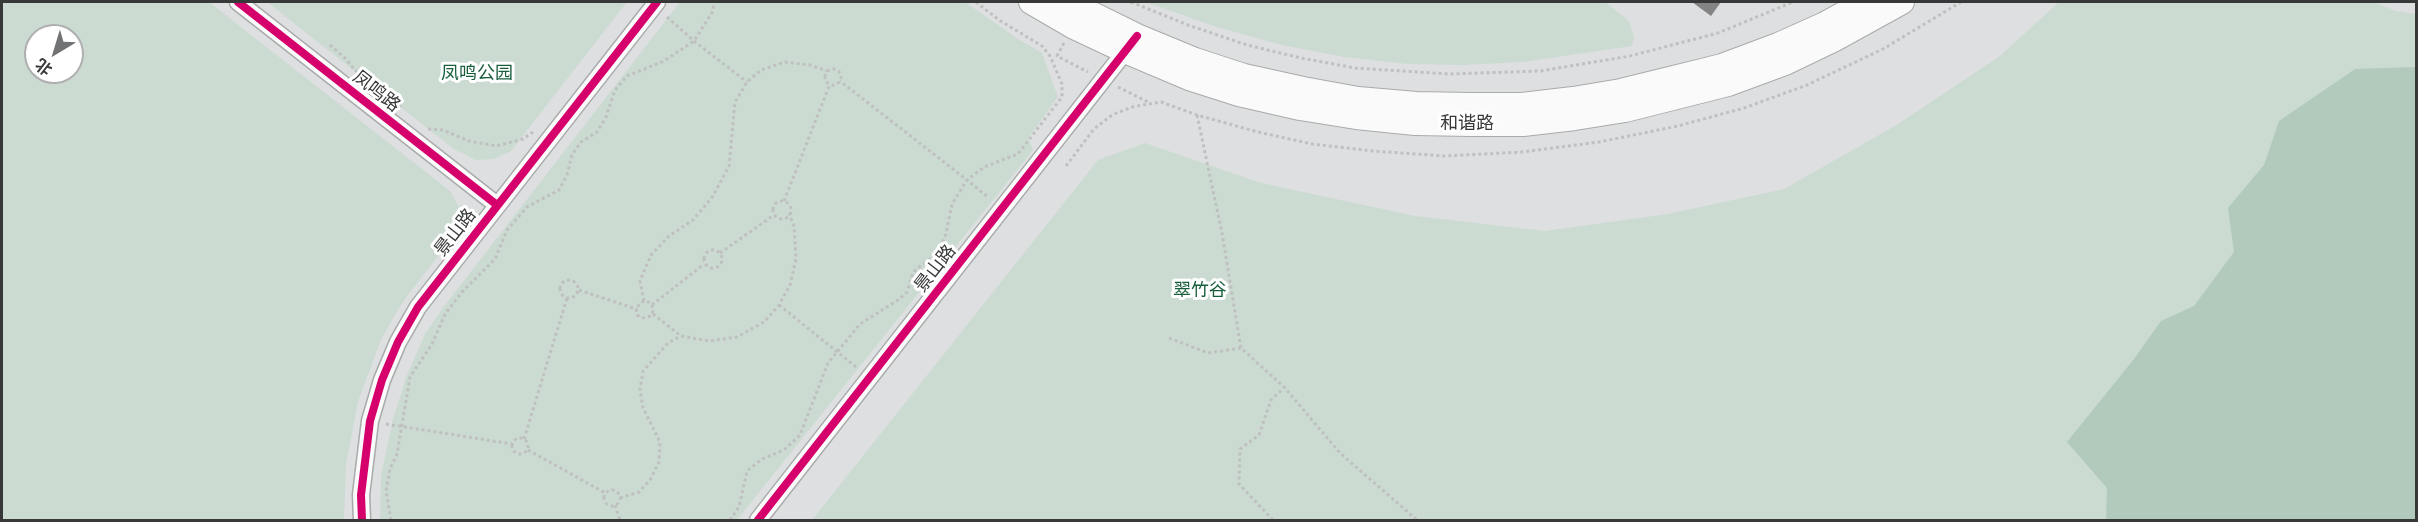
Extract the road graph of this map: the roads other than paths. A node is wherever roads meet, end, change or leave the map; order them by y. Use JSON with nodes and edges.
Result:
{"nodes":[{"id":1,"x":238,"y":2,"type":"edge"},
{"id":2,"x":1031,"y":2,"type":"edge"},
{"id":3,"x":1068,"y":2,"type":"edge"},
{"id":4,"x":1865,"y":2,"type":"edge"},
{"id":5,"x":1902,"y":2,"type":"edge"},
{"id":6,"x":656,"y":3,"type":"edge"},
{"id":7,"x":1131,"y":44,"type":"junction"},
{"id":8,"x":497,"y":205,"type":"junction"},
{"id":9,"x":362,"y":520,"type":"edge"},
{"id":10,"x":758,"y":520,"type":"edge"}],
"edges":[{"from":1,"to":8,"type":"street","name":"凤鸣路"},
{"from":2,"to":7,"type":"main road","name":"和谐路"},
{"from":3,"to":7,"type":"main road","name":"和谐路"},
{"from":4,"to":7,"type":"main road","name":"和谐路"},
{"from":5,"to":7,"type":"main road","name":"和谐路"},
{"from":6,"to":8,"type":"street","name":"景山路"},
{"from":7,"to":10,"type":"street","name":"景山路"},
{"from":8,"to":9,"type":"street","name":"景山路"}]}
